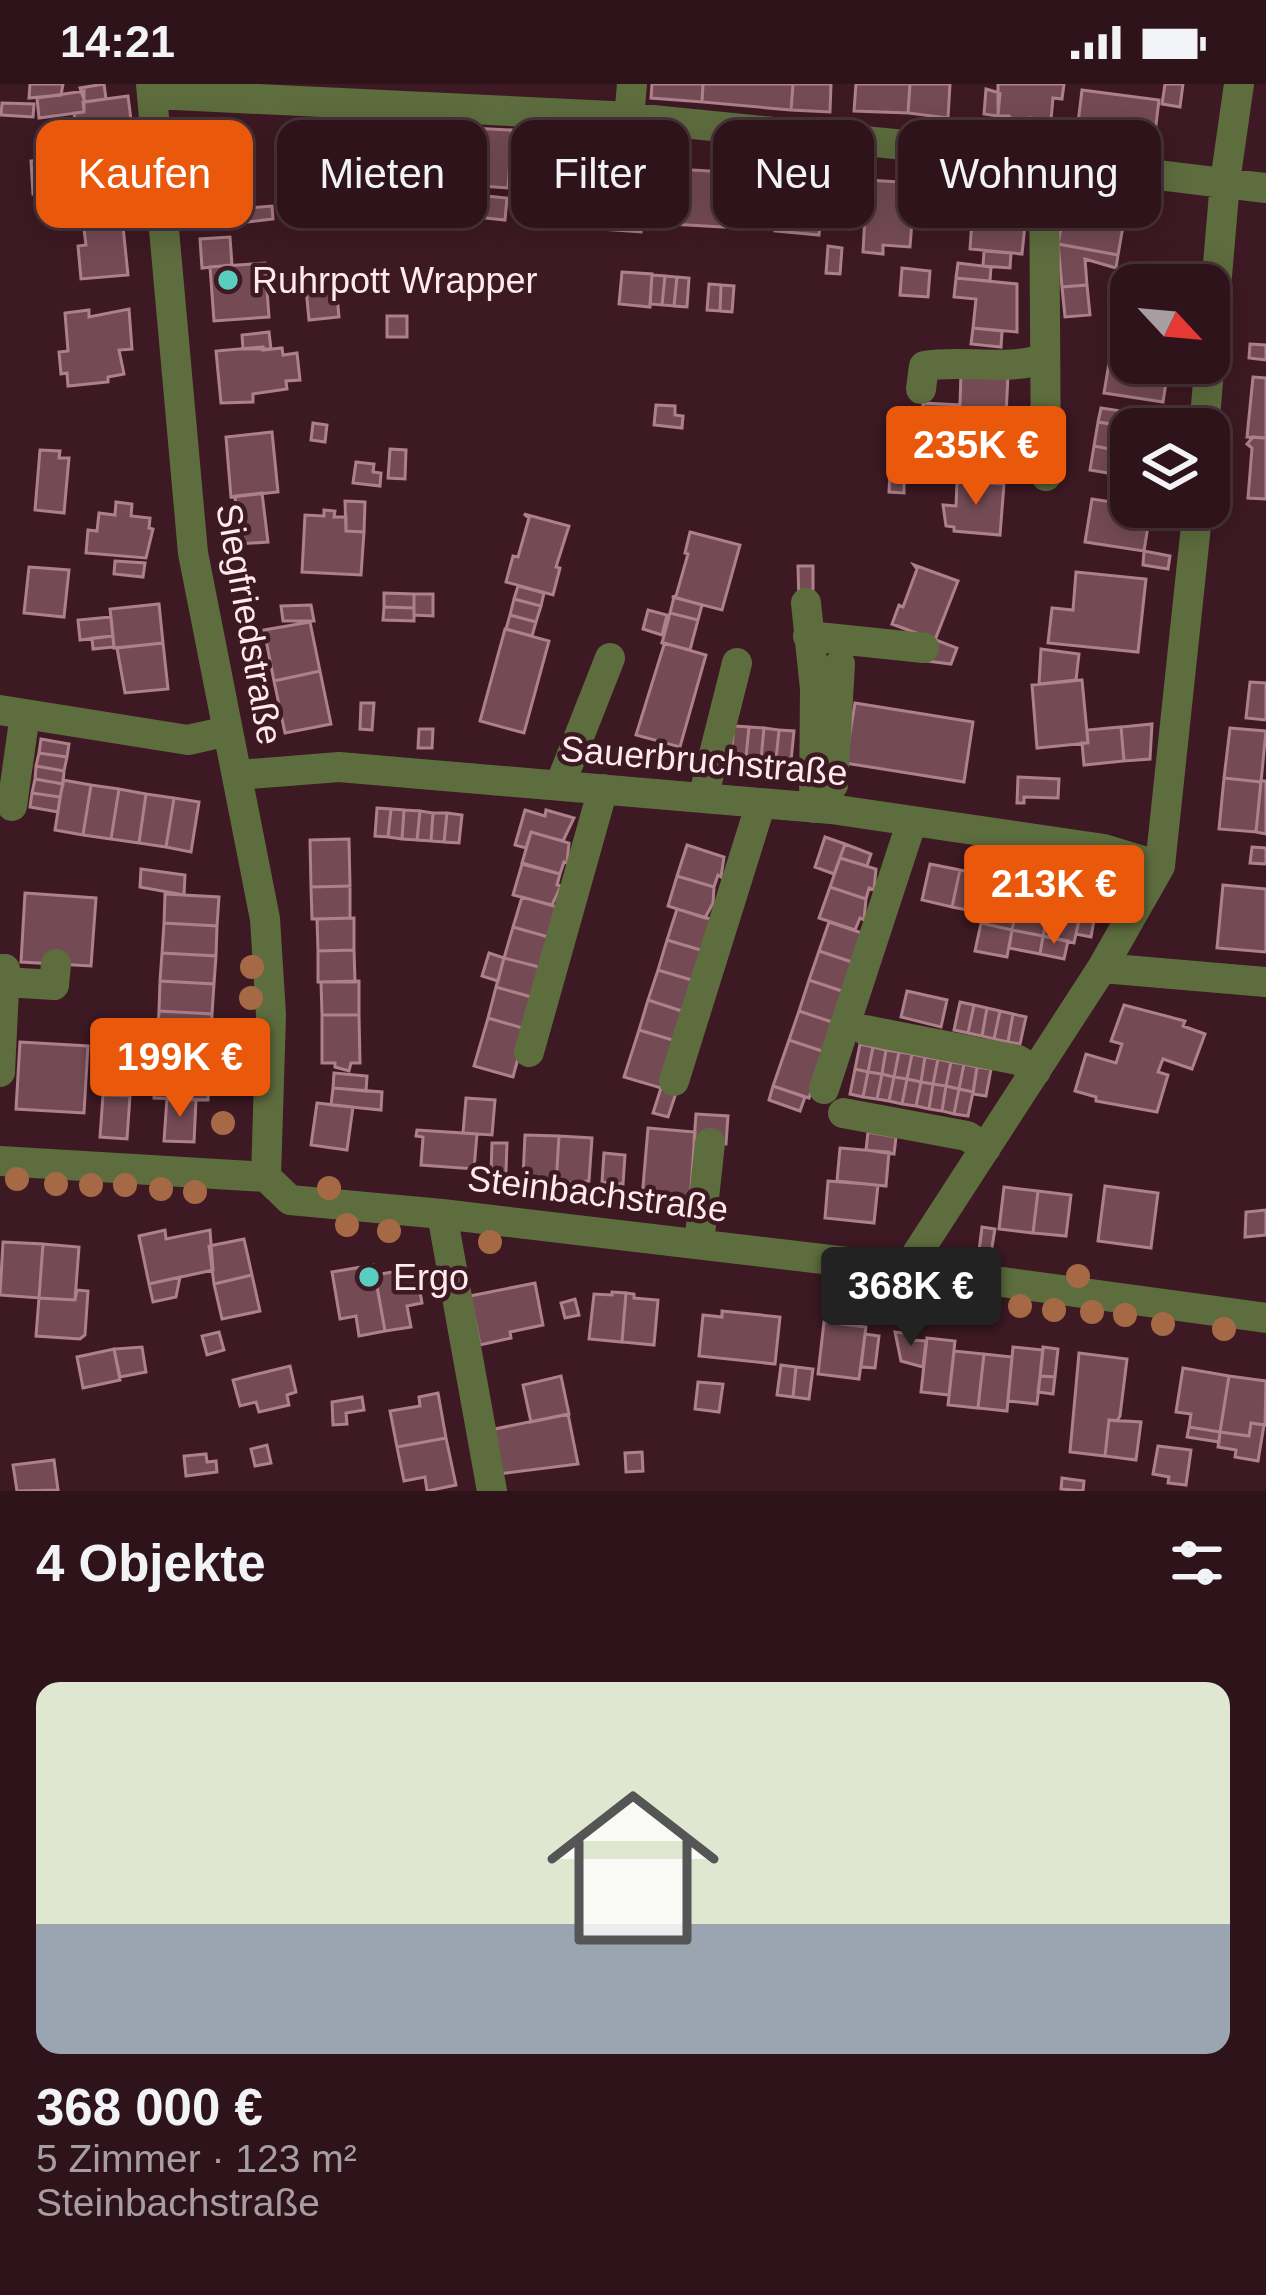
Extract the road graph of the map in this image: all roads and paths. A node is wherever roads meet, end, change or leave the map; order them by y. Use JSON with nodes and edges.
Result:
{"nodes":[{"id":1,"x":632,"y":84,"type":"edge"},
{"id":2,"x":1239,"y":84,"type":"edge"},
{"id":3,"x":153,"y":89,"type":"edge"},
{"id":4,"x":629,"y":118,"type":"junction"},
{"id":5,"x":898,"y":146,"type":"edge"},
{"id":6,"x":1161,"y":175,"type":"edge"},
{"id":7,"x":1225,"y":182,"type":"junction"},
{"id":8,"x":1266,"y":188,"type":"edge"},
{"id":9,"x":1044,"y":228,"type":"edge"},
{"id":10,"x":1045,"y":358,"type":"junction"},
{"id":11,"x":921,"y":389,"type":"dead end"},
{"id":12,"x":1206,"y":408,"type":"edge"},
{"id":13,"x":1046,"y":476,"type":"dead end"},
{"id":14,"x":1196,"y":528,"type":"edge"},
{"id":15,"x":806,"y":603,"type":"dead end"},
{"id":16,"x":808,"y":636,"type":"junction"},
{"id":17,"x":923,"y":648,"type":"dead end"},
{"id":18,"x":610,"y":658,"type":"dead end"},
{"id":19,"x":737,"y":663,"type":"dead end"},
{"id":20,"x":840,"y":664,"type":"dead end"},
{"id":21,"x":12,"y":712,"type":"edge"},
{"id":22,"x":228,"y":731,"type":"junction"},
{"id":23,"x":238,"y":775,"type":"junction"},
{"id":24,"x":560,"y":785,"type":"junction"},
{"id":25,"x":603,"y":789,"type":"junction"},
{"id":26,"x":703,"y":798,"type":"junction"},
{"id":27,"x":761,"y":803,"type":"junction"},
{"id":28,"x":12,"y":806,"type":"dead end"},
{"id":29,"x":823,"y":808,"type":"junction"},
{"id":30,"x":912,"y":821,"type":"junction"},
{"id":31,"x":1160,"y":866,"type":"junction"},
{"id":32,"x":56,"y":964,"type":"dead end"},
{"id":33,"x":1102,"y":968,"type":"junction"},
{"id":34,"x":2,"y":975,"type":"edge"},
{"id":35,"x":1266,"y":982,"type":"edge"},
{"id":36,"x":866,"y":1030,"type":"dead end"},
{"id":37,"x":529,"y":1052,"type":"dead end"},
{"id":38,"x":1036,"y":1071,"type":"junction"},
{"id":39,"x":0,"y":1072,"type":"edge"},
{"id":40,"x":674,"y":1082,"type":"dead end"},
{"id":41,"x":710,"y":1143,"type":"dead end"},
{"id":42,"x":986,"y":1148,"type":"junction"},
{"id":43,"x":0,"y":1161,"type":"edge"},
{"id":44,"x":266,"y":1177,"type":"junction"},
{"id":45,"x":442,"y":1214,"type":"junction"},
{"id":46,"x":699,"y":1244,"type":"junction"},
{"id":47,"x":907,"y":1269,"type":"junction"},
{"id":48,"x":1266,"y":1318,"type":"edge"},
{"id":49,"x":492,"y":1491,"type":"edge"}],
"edges":[{"from":1,"to":4,"type":"street"},
{"from":2,"to":7,"type":"street"},
{"from":3,"to":4,"type":"street"},
{"from":3,"to":22,"type":"street","name":"Siegfriedstraße"},
{"from":4,"to":5,"type":"street"},
{"from":6,"to":7,"type":"street"},
{"from":7,"to":8,"type":"street"},
{"from":7,"to":12,"type":"street"},
{"from":9,"to":10,"type":"street"},
{"from":10,"to":11,"type":"street"},
{"from":10,"to":13,"type":"street"},
{"from":14,"to":31,"type":"street"},
{"from":15,"to":16,"type":"street"},
{"from":16,"to":17,"type":"street"},
{"from":16,"to":29,"type":"street"},
{"from":18,"to":24,"type":"street"},
{"from":19,"to":26,"type":"street"},
{"from":20,"to":29,"type":"street"},
{"from":21,"to":22,"type":"street"},
{"from":21,"to":28,"type":"street"},
{"from":22,"to":23,"type":"street","name":"Siegfriedstraße"},
{"from":23,"to":24,"type":"street","name":"Sauerbruchstraße"},
{"from":23,"to":44,"type":"street","name":"Siegfriedstraße"},
{"from":24,"to":25,"type":"street","name":"Sauerbruchstraße"},
{"from":25,"to":26,"type":"street","name":"Sauerbruchstraße"},
{"from":25,"to":37,"type":"street"},
{"from":26,"to":27,"type":"street","name":"Sauerbruchstraße"},
{"from":27,"to":29,"type":"street","name":"Sauerbruchstraße"},
{"from":27,"to":40,"type":"street"},
{"from":29,"to":30,"type":"street","name":"Sauerbruchstraße"},
{"from":30,"to":31,"type":"street","name":"Sauerbruchstraße"},
{"from":30,"to":42,"type":"street"},
{"from":31,"to":33,"type":"street"},
{"from":32,"to":34,"type":"street"},
{"from":33,"to":35,"type":"street"},
{"from":33,"to":38,"type":"street"},
{"from":34,"to":39,"type":"street"},
{"from":36,"to":38,"type":"street"},
{"from":38,"to":42,"type":"street"},
{"from":41,"to":46,"type":"street"},
{"from":42,"to":47,"type":"street"},
{"from":43,"to":44,"type":"street","name":"Steinbachstraße"},
{"from":44,"to":45,"type":"street","name":"Steinbachstraße"},
{"from":45,"to":46,"type":"street","name":"Steinbachstraße"},
{"from":45,"to":49,"type":"street"},
{"from":46,"to":47,"type":"street","name":"Steinbachstraße"},
{"from":47,"to":48,"type":"street","name":"Steinbachstraße"}]}
